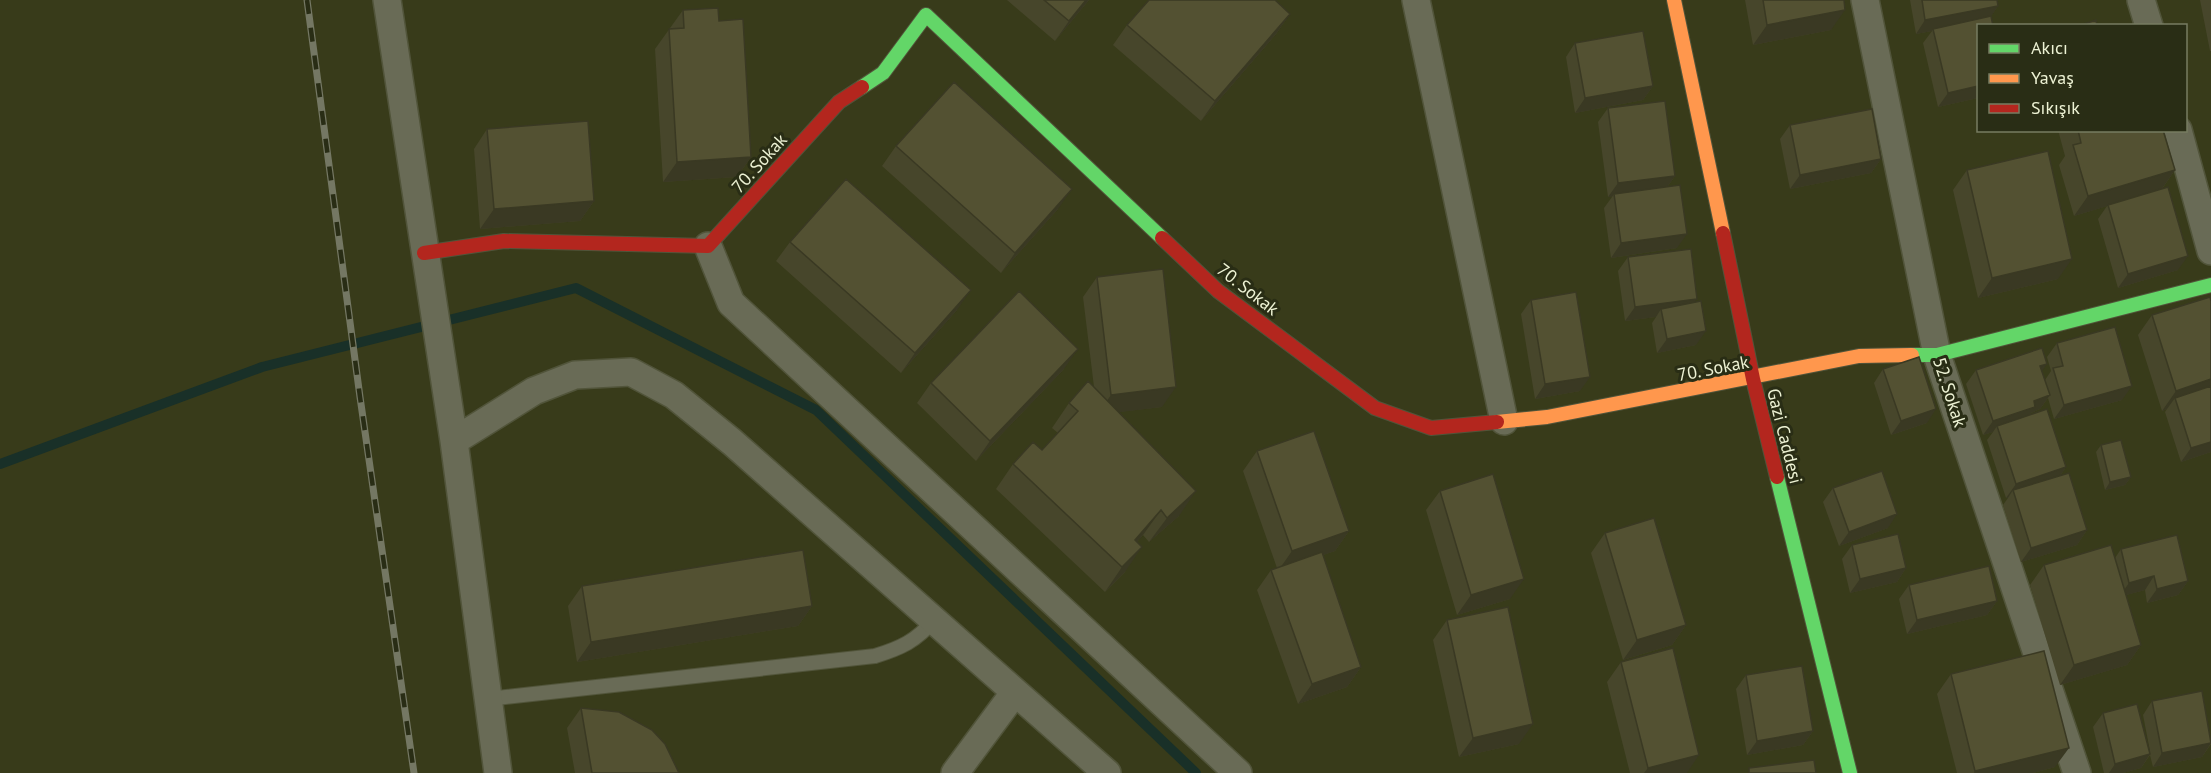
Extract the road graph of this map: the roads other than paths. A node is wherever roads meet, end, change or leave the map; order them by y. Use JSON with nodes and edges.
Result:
{"nodes":[{"id":1,"x":387,"y":0,"type":"edge"},
{"id":2,"x":1416,"y":0,"type":"edge"},
{"id":3,"x":1674,"y":0,"type":"edge"},
{"id":4,"x":1865,"y":0,"type":"edge"},
{"id":5,"x":2141,"y":0,"type":"edge"},
{"id":6,"x":2147,"y":24,"type":"edge"},
{"id":7,"x":2179,"y":132,"type":"edge"},
{"id":8,"x":708,"y":246,"type":"junction"},
{"id":9,"x":2211,"y":251,"type":"edge"},
{"id":10,"x":424,"y":253,"type":"junction"},
{"id":11,"x":2211,"y":285,"type":"edge"},
{"id":12,"x":1937,"y":355,"type":"junction"},
{"id":13,"x":1753,"y":379,"type":"junction"},
{"id":14,"x":1504,"y":421,"type":"junction"},
{"id":15,"x":454,"y":441,"type":"junction"},
{"id":16,"x":934,"y":620,"type":"junction"},
{"id":17,"x":1015,"y":692,"type":"junction"},
{"id":18,"x":488,"y":699,"type":"junction"},
{"id":19,"x":498,"y":773,"type":"edge"},
{"id":20,"x":955,"y":773,"type":"edge"},
{"id":21,"x":1107,"y":773,"type":"edge"},
{"id":22,"x":1238,"y":773,"type":"edge"},
{"id":23,"x":1850,"y":773,"type":"edge"},
{"id":24,"x":2077,"y":773,"type":"edge"}],
"edges":[{"from":1,"to":10,"type":"street"},
{"from":2,"to":14,"type":"street"},
{"from":3,"to":13,"type":"street","name":"Gazi Caddesi"},
{"from":4,"to":12,"type":"street","name":"52. Sokak"},
{"from":5,"to":6,"type":"street"},
{"from":7,"to":9,"type":"street"},
{"from":8,"to":10,"type":"street"},
{"from":8,"to":14,"type":"street","name":"70. Sokak"},
{"from":8,"to":22,"type":"street"},
{"from":10,"to":15,"type":"street"},
{"from":11,"to":12,"type":"street","name":"70. Sokak"},
{"from":12,"to":13,"type":"street","name":"70. Sokak"},
{"from":12,"to":24,"type":"street","name":"52. Sokak"},
{"from":13,"to":14,"type":"street","name":"70. Sokak"},
{"from":13,"to":23,"type":"street","name":"Gazi Caddesi"},
{"from":15,"to":16,"type":"street"},
{"from":15,"to":18,"type":"street"},
{"from":16,"to":17,"type":"street"},
{"from":16,"to":18,"type":"lane"},
{"from":17,"to":20,"type":"street"},
{"from":17,"to":21,"type":"street"},
{"from":18,"to":19,"type":"street"}]}
